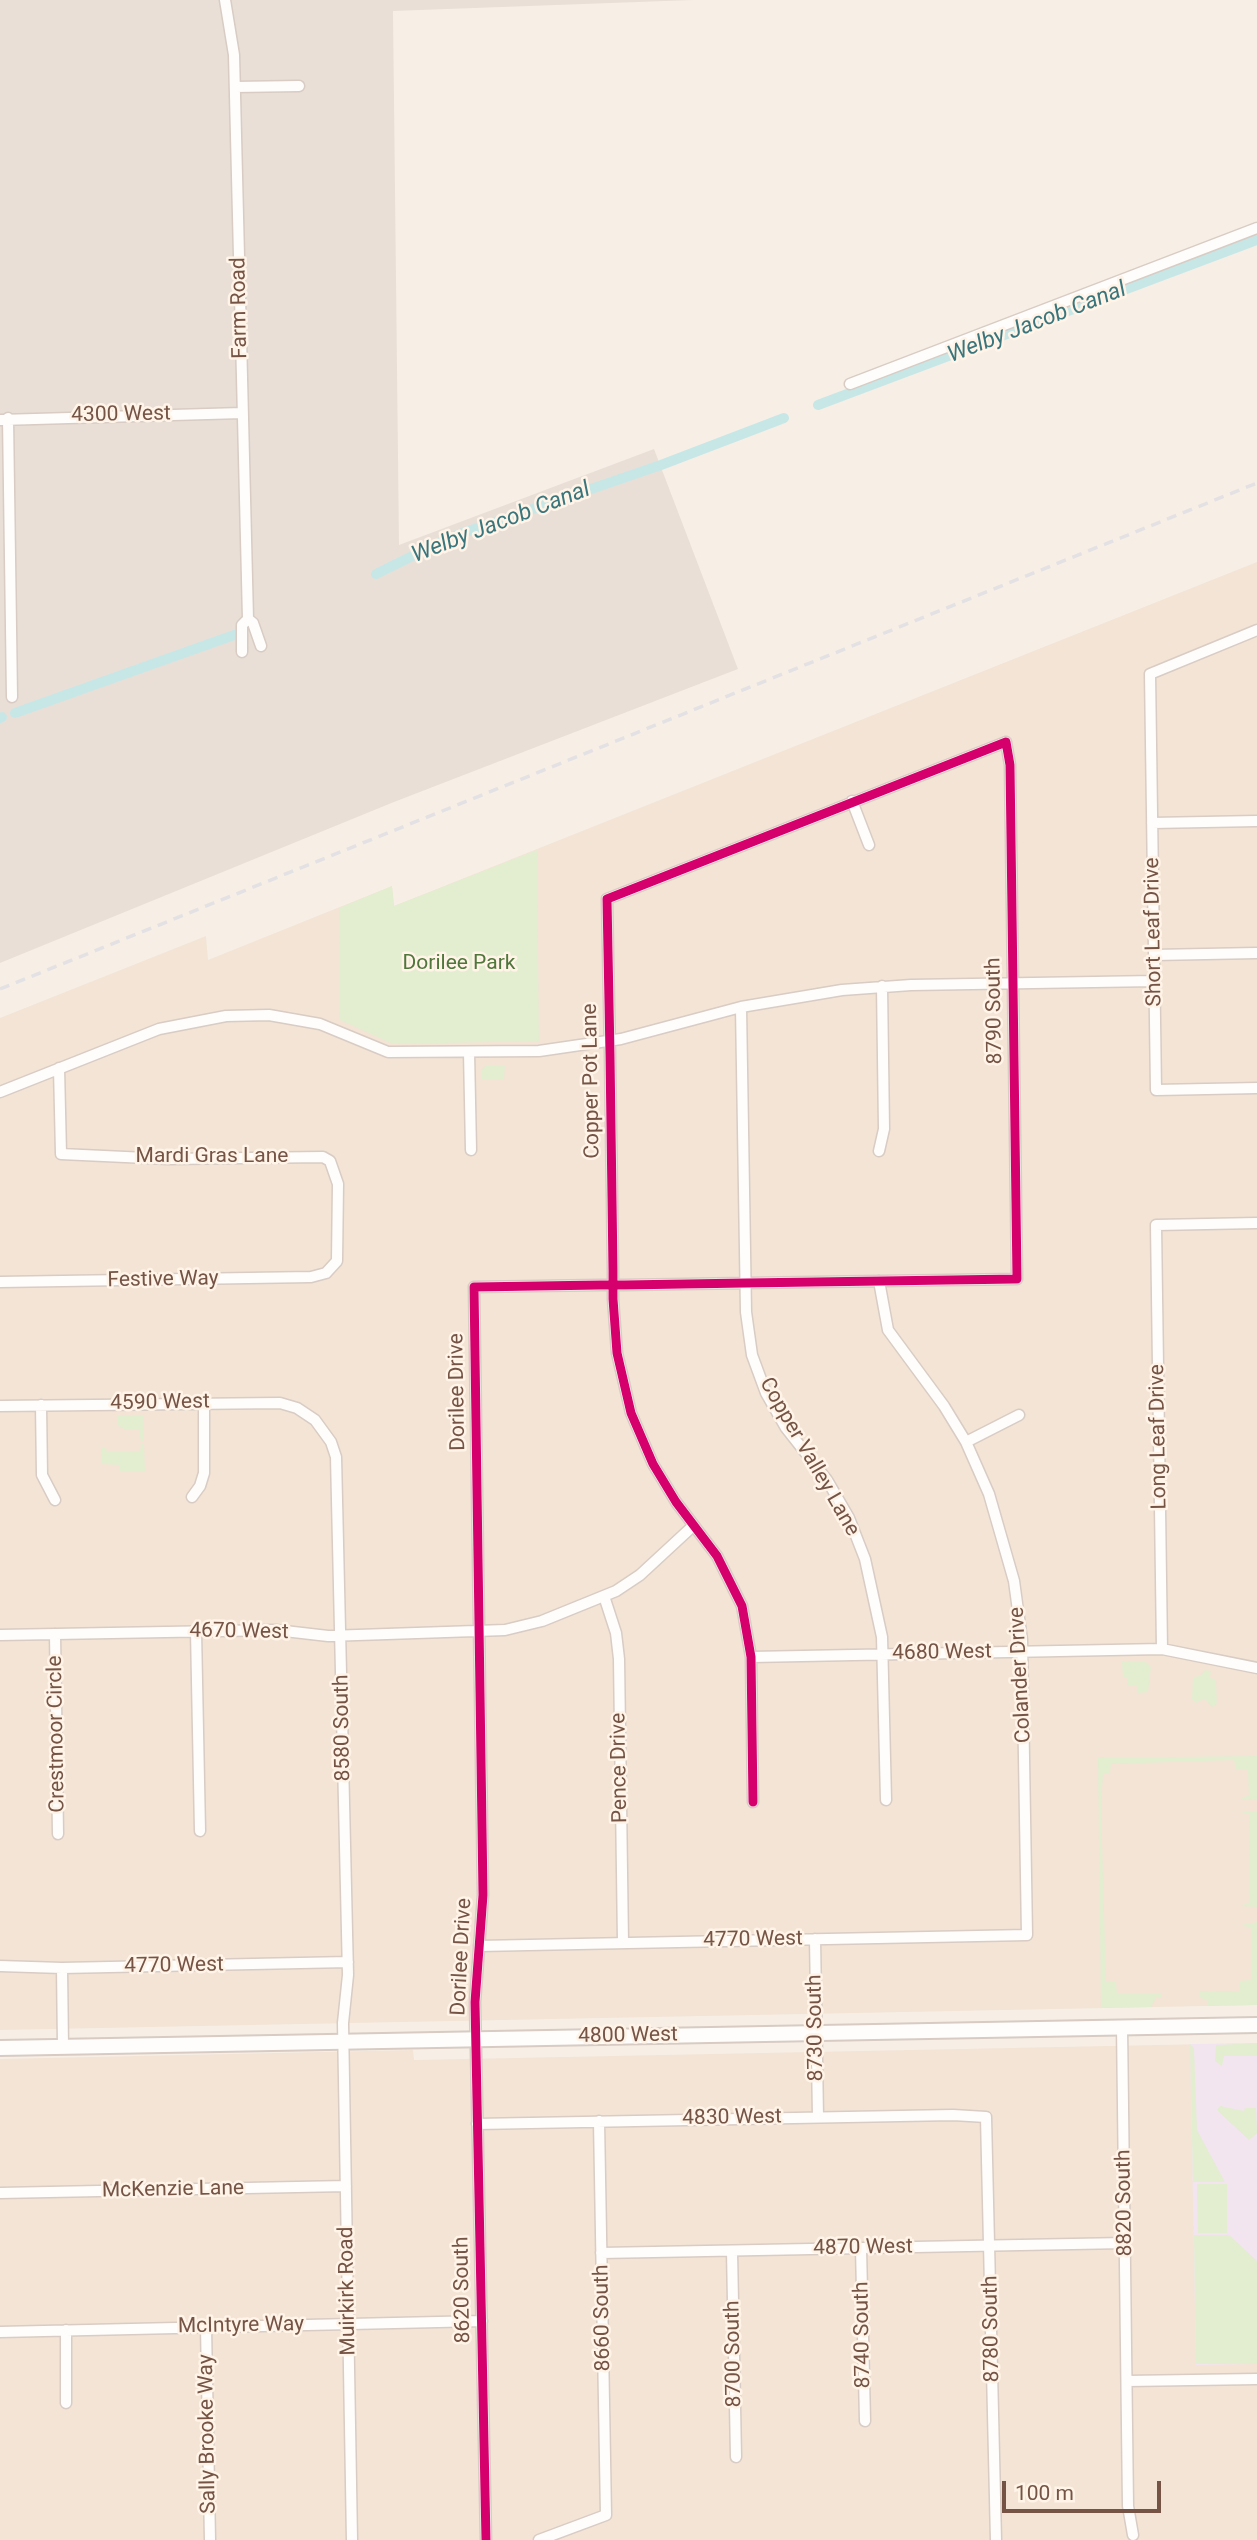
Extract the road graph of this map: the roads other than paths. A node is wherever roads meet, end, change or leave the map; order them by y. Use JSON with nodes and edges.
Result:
{"nodes":[{"id":1,"x":225,"y":0,"type":"edge"},
{"id":2,"x":299,"y":86,"type":"dead end"},
{"id":3,"x":235,"y":87,"type":"junction"},
{"id":4,"x":1257,"y":228,"type":"edge"},
{"id":5,"x":850,"y":384,"type":"dead end"},
{"id":6,"x":242,"y":413,"type":"junction"},
{"id":7,"x":4,"y":419,"type":"edge"},
{"id":8,"x":248,"y":618,"type":"junction"},
{"id":9,"x":1257,"y":630,"type":"edge"},
{"id":10,"x":261,"y":646,"type":"dead end"},
{"id":11,"x":242,"y":652,"type":"dead end"},
{"id":12,"x":12,"y":697,"type":"dead end"},
{"id":13,"x":1006,"y":742,"type":"joint"},
{"id":14,"x":852,"y":801,"type":"junction"},
{"id":15,"x":1257,"y":821,"type":"edge"},
{"id":16,"x":1152,"y":823,"type":"junction"},
{"id":17,"x":869,"y":845,"type":"dead end"},
{"id":18,"x":1257,"y":953,"type":"edge"},
{"id":19,"x":1154,"y":956,"type":"junction"},
{"id":20,"x":1155,"y":981,"type":"junction"},
{"id":21,"x":1013,"y":984,"type":"junction"},
{"id":22,"x":882,"y":986,"type":"junction"},
{"id":23,"x":741,"y":1007,"type":"junction"},
{"id":24,"x":610,"y":1041,"type":"junction"},
{"id":25,"x":469,"y":1052,"type":"junction"},
{"id":26,"x":59,"y":1068,"type":"junction"},
{"id":27,"x":1257,"y":1088,"type":"edge"},
{"id":28,"x":0,"y":1091,"type":"edge"},
{"id":29,"x":471,"y":1150,"type":"dead end"},
{"id":30,"x":879,"y":1151,"type":"dead end"},
{"id":31,"x":1257,"y":1223,"type":"edge"},
{"id":32,"x":326,"y":1273,"type":"joint"},
{"id":33,"x":1017,"y":1279,"type":"joint"},
{"id":34,"x":880,"y":1281,"type":"junction"},
{"id":35,"x":0,"y":1282,"type":"edge"},
{"id":36,"x":746,"y":1283,"type":"junction"},
{"id":37,"x":613,"y":1285,"type":"junction"},
{"id":38,"x":204,"y":1402,"type":"junction"},
{"id":39,"x":41,"y":1405,"type":"junction"},
{"id":40,"x":0,"y":1406,"type":"edge"},
{"id":41,"x":1019,"y":1415,"type":"dead end"},
{"id":42,"x":315,"y":1420,"type":"joint"},
{"id":43,"x":966,"y":1443,"type":"junction"},
{"id":44,"x":192,"y":1497,"type":"dead end"},
{"id":45,"x":55,"y":1500,"type":"dead end"},
{"id":46,"x":693,"y":1526,"type":"junction"},
{"id":47,"x":604,"y":1596,"type":"junction"},
{"id":48,"x":195,"y":1631,"type":"junction"},
{"id":49,"x":479,"y":1632,"type":"junction"},
{"id":50,"x":55,"y":1634,"type":"junction"},
{"id":51,"x":0,"y":1635,"type":"edge"},
{"id":52,"x":341,"y":1635,"type":"junction"},
{"id":53,"x":1162,"y":1649,"type":"junction"},
{"id":54,"x":1023,"y":1652,"type":"junction"},
{"id":55,"x":883,"y":1653,"type":"junction"},
{"id":56,"x":751,"y":1657,"type":"junction"},
{"id":57,"x":1257,"y":1668,"type":"edge"},
{"id":58,"x":886,"y":1800,"type":"dead end"},
{"id":59,"x":753,"y":1802,"type":"dead end"},
{"id":60,"x":200,"y":1831,"type":"dead end"},
{"id":61,"x":58,"y":1834,"type":"dead end"},
{"id":62,"x":1027,"y":1935,"type":"joint"},
{"id":63,"x":815,"y":1939,"type":"junction"},
{"id":64,"x":623,"y":1943,"type":"junction"},
{"id":65,"x":479,"y":1946,"type":"junction"},
{"id":66,"x":348,"y":1962,"type":"junction"},
{"id":67,"x":0,"y":1966,"type":"edge"},
{"id":68,"x":62,"y":1968,"type":"junction"},
{"id":69,"x":1257,"y":2025,"type":"edge"},
{"id":70,"x":1122,"y":2026,"type":"junction"},
{"id":71,"x":816,"y":2032,"type":"junction"},
{"id":72,"x":476,"y":2038,"type":"junction"},
{"id":73,"x":344,"y":2042,"type":"junction"},
{"id":74,"x":62,"y":2047,"type":"junction"},
{"id":75,"x":0,"y":2048,"type":"edge"},
{"id":76,"x":818,"y":2117,"type":"junction"},
{"id":77,"x":986,"y":2118,"type":"joint"},
{"id":78,"x":599,"y":2121,"type":"junction"},
{"id":79,"x":477,"y":2124,"type":"junction"},
{"id":80,"x":346,"y":2186,"type":"junction"},
{"id":81,"x":0,"y":2193,"type":"edge"},
{"id":82,"x":1125,"y":2243,"type":"junction"},
{"id":83,"x":991,"y":2245,"type":"junction"},
{"id":84,"x":861,"y":2248,"type":"junction"},
{"id":85,"x":732,"y":2251,"type":"junction"},
{"id":86,"x":601,"y":2253,"type":"junction"},
{"id":87,"x":482,"y":2321,"type":"junction"},
{"id":88,"x":348,"y":2324,"type":"junction"},
{"id":89,"x":206,"y":2327,"type":"junction"},
{"id":90,"x":66,"y":2330,"type":"junction"},
{"id":91,"x":0,"y":2332,"type":"edge"},
{"id":92,"x":1257,"y":2379,"type":"edge"},
{"id":93,"x":1127,"y":2381,"type":"junction"},
{"id":94,"x":66,"y":2403,"type":"dead end"},
{"id":95,"x":864,"y":2421,"type":"dead end"},
{"id":96,"x":736,"y":2457,"type":"dead end"},
{"id":97,"x":1133,"y":2535,"type":"dead end"},
{"id":98,"x":210,"y":2540,"type":"edge"},
{"id":99,"x":352,"y":2540,"type":"edge"},
{"id":100,"x":485,"y":2540,"type":"edge"},
{"id":101,"x":539,"y":2540,"type":"edge"},
{"id":102,"x":996,"y":2540,"type":"edge"}],
"edges":[{"from":1,"to":3,"type":"street","name":"Farm Road"},
{"from":2,"to":3,"type":"street"},
{"from":3,"to":6,"type":"street","name":"Farm Road"},
{"from":4,"to":5,"type":"street"},
{"from":6,"to":7,"type":"street","name":"4300 West"},
{"from":6,"to":8,"type":"street","name":"Farm Road"},
{"from":7,"to":12,"type":"street"},
{"from":8,"to":10,"type":"street"},
{"from":8,"to":11,"type":"street"},
{"from":9,"to":16,"type":"street","name":"Short Leaf Drive"},
{"from":13,"to":14,"type":"street","name":"Copper Pot Lane"},
{"from":13,"to":21,"type":"street","name":"8790 South"},
{"from":14,"to":17,"type":"street"},
{"from":14,"to":24,"type":"street","name":"Copper Pot Lane"},
{"from":15,"to":16,"type":"street"},
{"from":16,"to":19,"type":"street","name":"Short Leaf Drive"},
{"from":18,"to":19,"type":"street"},
{"from":19,"to":20,"type":"street","name":"Short Leaf Drive"},
{"from":20,"to":21,"type":"street"},
{"from":20,"to":27,"type":"street","name":"Short Leaf Drive"},
{"from":21,"to":22,"type":"street"},
{"from":21,"to":33,"type":"street","name":"8790 South"},
{"from":22,"to":23,"type":"street"},
{"from":22,"to":30,"type":"street"},
{"from":23,"to":24,"type":"street"},
{"from":23,"to":36,"type":"street","name":"Copper Valley Lane"},
{"from":24,"to":25,"type":"street"},
{"from":24,"to":37,"type":"street","name":"Copper Pot Lane"},
{"from":25,"to":26,"type":"street"},
{"from":25,"to":29,"type":"street"},
{"from":26,"to":28,"type":"street"},
{"from":26,"to":32,"type":"street","name":"Mardi Gras Lane"},
{"from":31,"to":53,"type":"street","name":"Long Leaf Drive"},
{"from":32,"to":35,"type":"street","name":"Festive Way"},
{"from":33,"to":34,"type":"street","name":"Dorilee Drive"},
{"from":34,"to":36,"type":"street","name":"Dorilee Drive"},
{"from":34,"to":43,"type":"street","name":"Colander Drive"},
{"from":36,"to":37,"type":"street","name":"Dorilee Drive"},
{"from":36,"to":55,"type":"street","name":"Copper Valley Lane"},
{"from":37,"to":46,"type":"street","name":"Copper Pot Lane"},
{"from":37,"to":49,"type":"street","name":"Dorilee Drive"},
{"from":38,"to":39,"type":"street","name":"4590 West"},
{"from":38,"to":42,"type":"street","name":"4590 West"},
{"from":38,"to":44,"type":"street"},
{"from":39,"to":40,"type":"street","name":"4590 West"},
{"from":39,"to":45,"type":"street"},
{"from":41,"to":43,"type":"street"},
{"from":42,"to":52,"type":"street","name":"8580 South"},
{"from":43,"to":54,"type":"street","name":"Colander Drive"},
{"from":46,"to":47,"type":"street","name":"4670 West"},
{"from":46,"to":56,"type":"street","name":"Copper Pot Lane"},
{"from":47,"to":49,"type":"street","name":"4670 West"},
{"from":47,"to":64,"type":"street","name":"Pence Drive"},
{"from":48,"to":50,"type":"street","name":"4670 West"},
{"from":48,"to":52,"type":"street","name":"4670 West"},
{"from":48,"to":60,"type":"street"},
{"from":49,"to":52,"type":"street","name":"4670 West"},
{"from":49,"to":65,"type":"street","name":"Dorilee Drive"},
{"from":50,"to":51,"type":"street","name":"4670 West"},
{"from":50,"to":61,"type":"street","name":"Crestmoor Circle"},
{"from":52,"to":66,"type":"street","name":"8580 South"},
{"from":53,"to":54,"type":"street","name":"4680 West"},
{"from":53,"to":57,"type":"street","name":"4680 West"},
{"from":54,"to":55,"type":"street","name":"4680 West"},
{"from":54,"to":62,"type":"street","name":"Colander Drive"},
{"from":55,"to":56,"type":"street","name":"4680 West"},
{"from":55,"to":58,"type":"street","name":"Copper Valley Lane"},
{"from":56,"to":59,"type":"street","name":"Copper Pot Lane"},
{"from":62,"to":63,"type":"street","name":"4770 West"},
{"from":63,"to":64,"type":"street","name":"4770 West"},
{"from":63,"to":71,"type":"street","name":"8730 South"},
{"from":64,"to":65,"type":"street","name":"4770 West"},
{"from":65,"to":72,"type":"street","name":"Dorilee Drive"},
{"from":66,"to":68,"type":"street","name":"4770 West"},
{"from":66,"to":73,"type":"street","name":"8580 South"},
{"from":67,"to":68,"type":"street","name":"4770 West"},
{"from":68,"to":74,"type":"street"},
{"from":69,"to":70,"type":"street","name":"4800 West"},
{"from":70,"to":71,"type":"street","name":"4800 West"},
{"from":70,"to":82,"type":"street","name":"8820 South"},
{"from":71,"to":72,"type":"street","name":"4800 West"},
{"from":71,"to":76,"type":"street","name":"8730 South"},
{"from":72,"to":73,"type":"street","name":"4800 West"},
{"from":72,"to":79,"type":"street","name":"8620 South"},
{"from":73,"to":74,"type":"street","name":"4800 West"},
{"from":73,"to":80,"type":"street","name":"Muirkirk Road"},
{"from":74,"to":75,"type":"street","name":"4800 West"},
{"from":76,"to":77,"type":"street","name":"4830 West"},
{"from":76,"to":78,"type":"street","name":"4830 West"},
{"from":77,"to":83,"type":"street","name":"8780 South"},
{"from":78,"to":79,"type":"street","name":"4830 West"},
{"from":78,"to":86,"type":"street","name":"8660 South"},
{"from":79,"to":87,"type":"street","name":"8620 South"},
{"from":80,"to":81,"type":"street","name":"McKenzie Lane"},
{"from":80,"to":88,"type":"street","name":"Muirkirk Road"},
{"from":82,"to":83,"type":"street","name":"4870 West"},
{"from":82,"to":93,"type":"street","name":"8820 South"},
{"from":83,"to":84,"type":"street","name":"4870 West"},
{"from":83,"to":102,"type":"street","name":"8780 South"},
{"from":84,"to":85,"type":"street","name":"4870 West"},
{"from":84,"to":95,"type":"street","name":"8740 South"},
{"from":85,"to":86,"type":"street","name":"4870 West"},
{"from":85,"to":96,"type":"street","name":"8700 South"},
{"from":86,"to":101,"type":"street","name":"8660 South"},
{"from":87,"to":88,"type":"street","name":"McIntyre Way"},
{"from":87,"to":100,"type":"street","name":"8620 South"},
{"from":88,"to":89,"type":"street","name":"McIntyre Way"},
{"from":88,"to":99,"type":"street","name":"Muirkirk Road"},
{"from":89,"to":90,"type":"street","name":"McIntyre Way"},
{"from":89,"to":98,"type":"street","name":"Sally Brooke Way"},
{"from":90,"to":91,"type":"street","name":"McIntyre Way"},
{"from":90,"to":94,"type":"street"},
{"from":92,"to":93,"type":"street"},
{"from":93,"to":97,"type":"street","name":"8820 South"}]}
